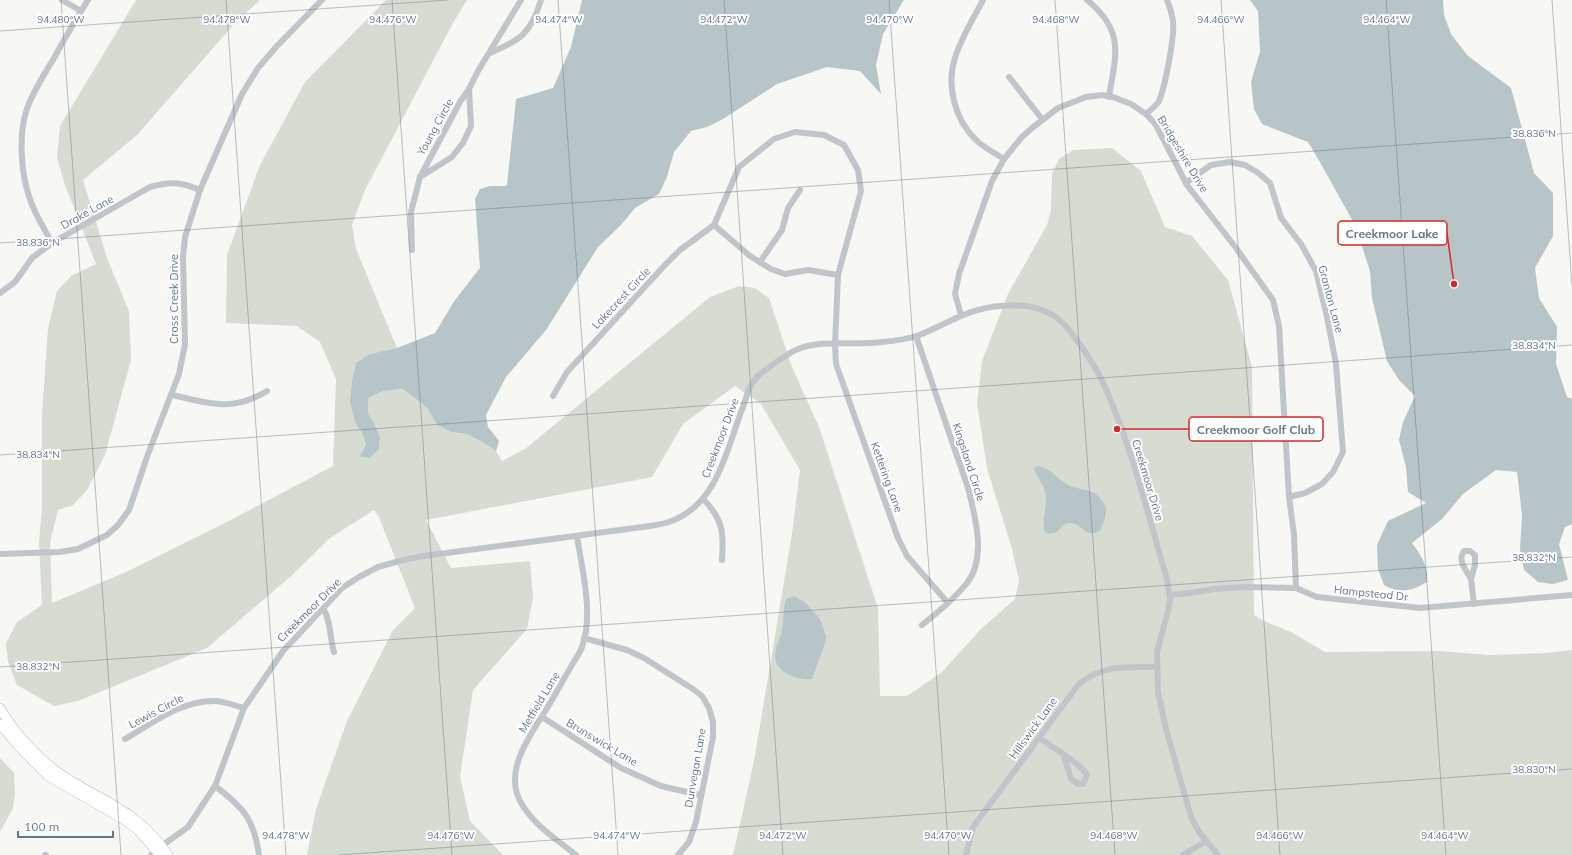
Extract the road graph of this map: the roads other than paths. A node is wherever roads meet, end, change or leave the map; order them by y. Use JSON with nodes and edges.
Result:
{"nodes":[{"id":1,"x":62,"y":0,"type":"edge"},
{"id":2,"x":88,"y":0,"type":"edge"},
{"id":3,"x":322,"y":0,"type":"edge"},
{"id":4,"x":521,"y":0,"type":"edge"},
{"id":5,"x":541,"y":0,"type":"edge"},
{"id":6,"x":983,"y":0,"type":"edge"},
{"id":7,"x":1087,"y":0,"type":"edge"},
{"id":8,"x":1167,"y":0,"type":"edge"},
{"id":9,"x":81,"y":11,"type":"junction"},
{"id":10,"x":490,"y":53,"type":"junction"},
{"id":11,"x":1009,"y":77,"type":"dead end"},
{"id":12,"x":469,"y":88,"type":"junction"},
{"id":13,"x":1109,"y":97,"type":"junction"},
{"id":14,"x":1146,"y":114,"type":"junction"},
{"id":15,"x":1042,"y":119,"type":"junction"},
{"id":16,"x":1004,"y":159,"type":"junction"},
{"id":17,"x":420,"y":177,"type":"junction"},
{"id":18,"x":1186,"y":184,"type":"junction"},
{"id":19,"x":200,"y":190,"type":"junction"},
{"id":20,"x":800,"y":190,"type":"dead end"},
{"id":21,"x":714,"y":225,"type":"junction"},
{"id":22,"x":52,"y":243,"type":"junction"},
{"id":23,"x":412,"y":250,"type":"dead end"},
{"id":24,"x":760,"y":262,"type":"junction"},
{"id":25,"x":838,"y":275,"type":"junction"},
{"id":26,"x":0,"y":293,"type":"edge"},
{"id":27,"x":962,"y":315,"type":"junction"},
{"id":28,"x":916,"y":336,"type":"junction"},
{"id":29,"x":835,"y":344,"type":"junction"},
{"id":30,"x":267,"y":391,"type":"dead end"},
{"id":31,"x":172,"y":395,"type":"junction"},
{"id":32,"x":553,"y":396,"type":"dead end"},
{"id":33,"x":1289,"y":497,"type":"junction"},
{"id":34,"x":703,"y":499,"type":"junction"},
{"id":35,"x":577,"y":536,"type":"junction"},
{"id":36,"x":0,"y":554,"type":"edge"},
{"id":37,"x":722,"y":560,"type":"dead end"},
{"id":38,"x":1471,"y":579,"type":"dead end"},
{"id":39,"x":1296,"y":588,"type":"junction"},
{"id":40,"x":1170,"y":595,"type":"junction"},
{"id":41,"x":1572,"y":595,"type":"edge"},
{"id":42,"x":948,"y":603,"type":"junction"},
{"id":43,"x":1474,"y":604,"type":"junction"},
{"id":44,"x":323,"y":608,"type":"junction"},
{"id":45,"x":922,"y":625,"type":"dead end"},
{"id":46,"x":584,"y":638,"type":"junction"},
{"id":47,"x":334,"y":652,"type":"dead end"},
{"id":48,"x":1156,"y":667,"type":"junction"},
{"id":49,"x":0,"y":708,"type":"edge"},
{"id":50,"x":244,"y":708,"type":"junction"},
{"id":51,"x":542,"y":717,"type":"junction"},
{"id":52,"x":0,"y":724,"type":"edge"},
{"id":53,"x":1039,"y":738,"type":"junction"},
{"id":54,"x":125,"y":739,"type":"dead end"},
{"id":55,"x":1064,"y":756,"type":"junction"},
{"id":56,"x":215,"y":786,"type":"junction"},
{"id":57,"x":700,"y":794,"type":"junction"},
{"id":58,"x":1206,"y":841,"type":"junction"},
{"id":59,"x":157,"y":851,"type":"edge"},
{"id":60,"x":168,"y":855,"type":"edge"},
{"id":61,"x":259,"y":855,"type":"edge"},
{"id":62,"x":576,"y":855,"type":"edge"},
{"id":63,"x":678,"y":855,"type":"edge"},
{"id":64,"x":966,"y":855,"type":"edge"},
{"id":65,"x":1183,"y":855,"type":"edge"},
{"id":66,"x":1218,"y":855,"type":"edge"}],
"edges":[{"from":1,"to":9,"type":"street"},
{"from":2,"to":9,"type":"street"},
{"from":3,"to":19,"type":"street","name":"Cross Creek Drive"},
{"from":4,"to":10,"type":"street","name":"Young Circle"},
{"from":5,"to":10,"type":"street"},
{"from":6,"to":16,"type":"street"},
{"from":7,"to":13,"type":"street"},
{"from":8,"to":14,"type":"street"},
{"from":9,"to":22,"type":"street"},
{"from":10,"to":12,"type":"street","name":"Young Circle"},
{"from":11,"to":15,"type":"street"},
{"from":12,"to":17,"type":"street","name":"Young Circle"},
{"from":12,"to":17,"type":"street","name":"Young Circle"},
{"from":13,"to":14,"type":"street","name":"Bridgeshire Drive"},
{"from":13,"to":15,"type":"street","name":"Bridgeshire Drive"},
{"from":14,"to":18,"type":"street","name":"Bridgeshire Drive"},
{"from":15,"to":16,"type":"street","name":"Bridgeshire Drive"},
{"from":16,"to":27,"type":"street","name":"Bridgeshire Drive"},
{"from":17,"to":23,"type":"street","name":"Young Circle"},
{"from":18,"to":33,"type":"street","name":"Bridgeshire Drive"},
{"from":18,"to":33,"type":"street","name":"Granton Lane"},
{"from":19,"to":22,"type":"street","name":"Drake Lane"},
{"from":19,"to":31,"type":"street","name":"Cross Creek Drive"},
{"from":20,"to":24,"type":"street"},
{"from":21,"to":24,"type":"street"},
{"from":21,"to":25,"type":"street"},
{"from":21,"to":32,"type":"street","name":"Lakecrest Circle"},
{"from":22,"to":26,"type":"street","name":"Drake Lane"},
{"from":24,"to":25,"type":"street"},
{"from":25,"to":29,"type":"street"},
{"from":27,"to":28,"type":"street","name":"Creekmoor Drive"},
{"from":27,"to":40,"type":"street","name":"Creekmoor Drive"},
{"from":28,"to":29,"type":"street","name":"Creekmoor Drive"},
{"from":28,"to":42,"type":"street","name":"Kingsland Circle"},
{"from":29,"to":34,"type":"street","name":"Creekmoor Drive"},
{"from":29,"to":42,"type":"street","name":"Kettering Lane"},
{"from":30,"to":31,"type":"street"},
{"from":31,"to":36,"type":"street","name":"Cross Creek Drive"},
{"from":33,"to":39,"type":"street","name":"Bridgeshire Drive"},
{"from":34,"to":35,"type":"street","name":"Creekmoor Drive"},
{"from":34,"to":37,"type":"street"},
{"from":35,"to":44,"type":"street","name":"Creekmoor Drive"},
{"from":35,"to":46,"type":"street","name":"Metfield Lane"},
{"from":38,"to":43,"type":"street"},
{"from":39,"to":40,"type":"street","name":"Hampstead Dr"},
{"from":39,"to":43,"type":"street","name":"Hampstead Dr"},
{"from":40,"to":48,"type":"street","name":"Creekmoor Drive"},
{"from":41,"to":43,"type":"street","name":"Hampstead Dr"},
{"from":42,"to":45,"type":"street","name":"Kingsland Circle"},
{"from":44,"to":47,"type":"street"},
{"from":44,"to":50,"type":"street","name":"Creekmoor Drive"},
{"from":46,"to":51,"type":"street","name":"Metfield Lane"},
{"from":46,"to":57,"type":"street","name":"Dunvegan Lane"},
{"from":48,"to":53,"type":"street","name":"Hillswick Lane"},
{"from":48,"to":58,"type":"street","name":"Creekmoor Drive"},
{"from":49,"to":59,"type":"street"},
{"from":50,"to":54,"type":"street","name":"Lewis Circle"},
{"from":50,"to":56,"type":"street","name":"Creekmoor Drive"},
{"from":51,"to":57,"type":"street","name":"Brunswick Lane"},
{"from":51,"to":62,"type":"street","name":"Metfield Lane"},
{"from":52,"to":59,"type":"street"},
{"from":53,"to":55,"type":"street"},
{"from":53,"to":64,"type":"street","name":"Hillswick Lane"},
{"from":55,"to":55,"type":"street"},
{"from":56,"to":59,"type":"street","name":"Creekmoor Drive"},
{"from":56,"to":61,"type":"street"},
{"from":57,"to":63,"type":"street","name":"Dunvegan Lane"},
{"from":58,"to":65,"type":"street"},
{"from":58,"to":66,"type":"street","name":"Creekmoor Drive"},
{"from":59,"to":60,"type":"street"}]}
